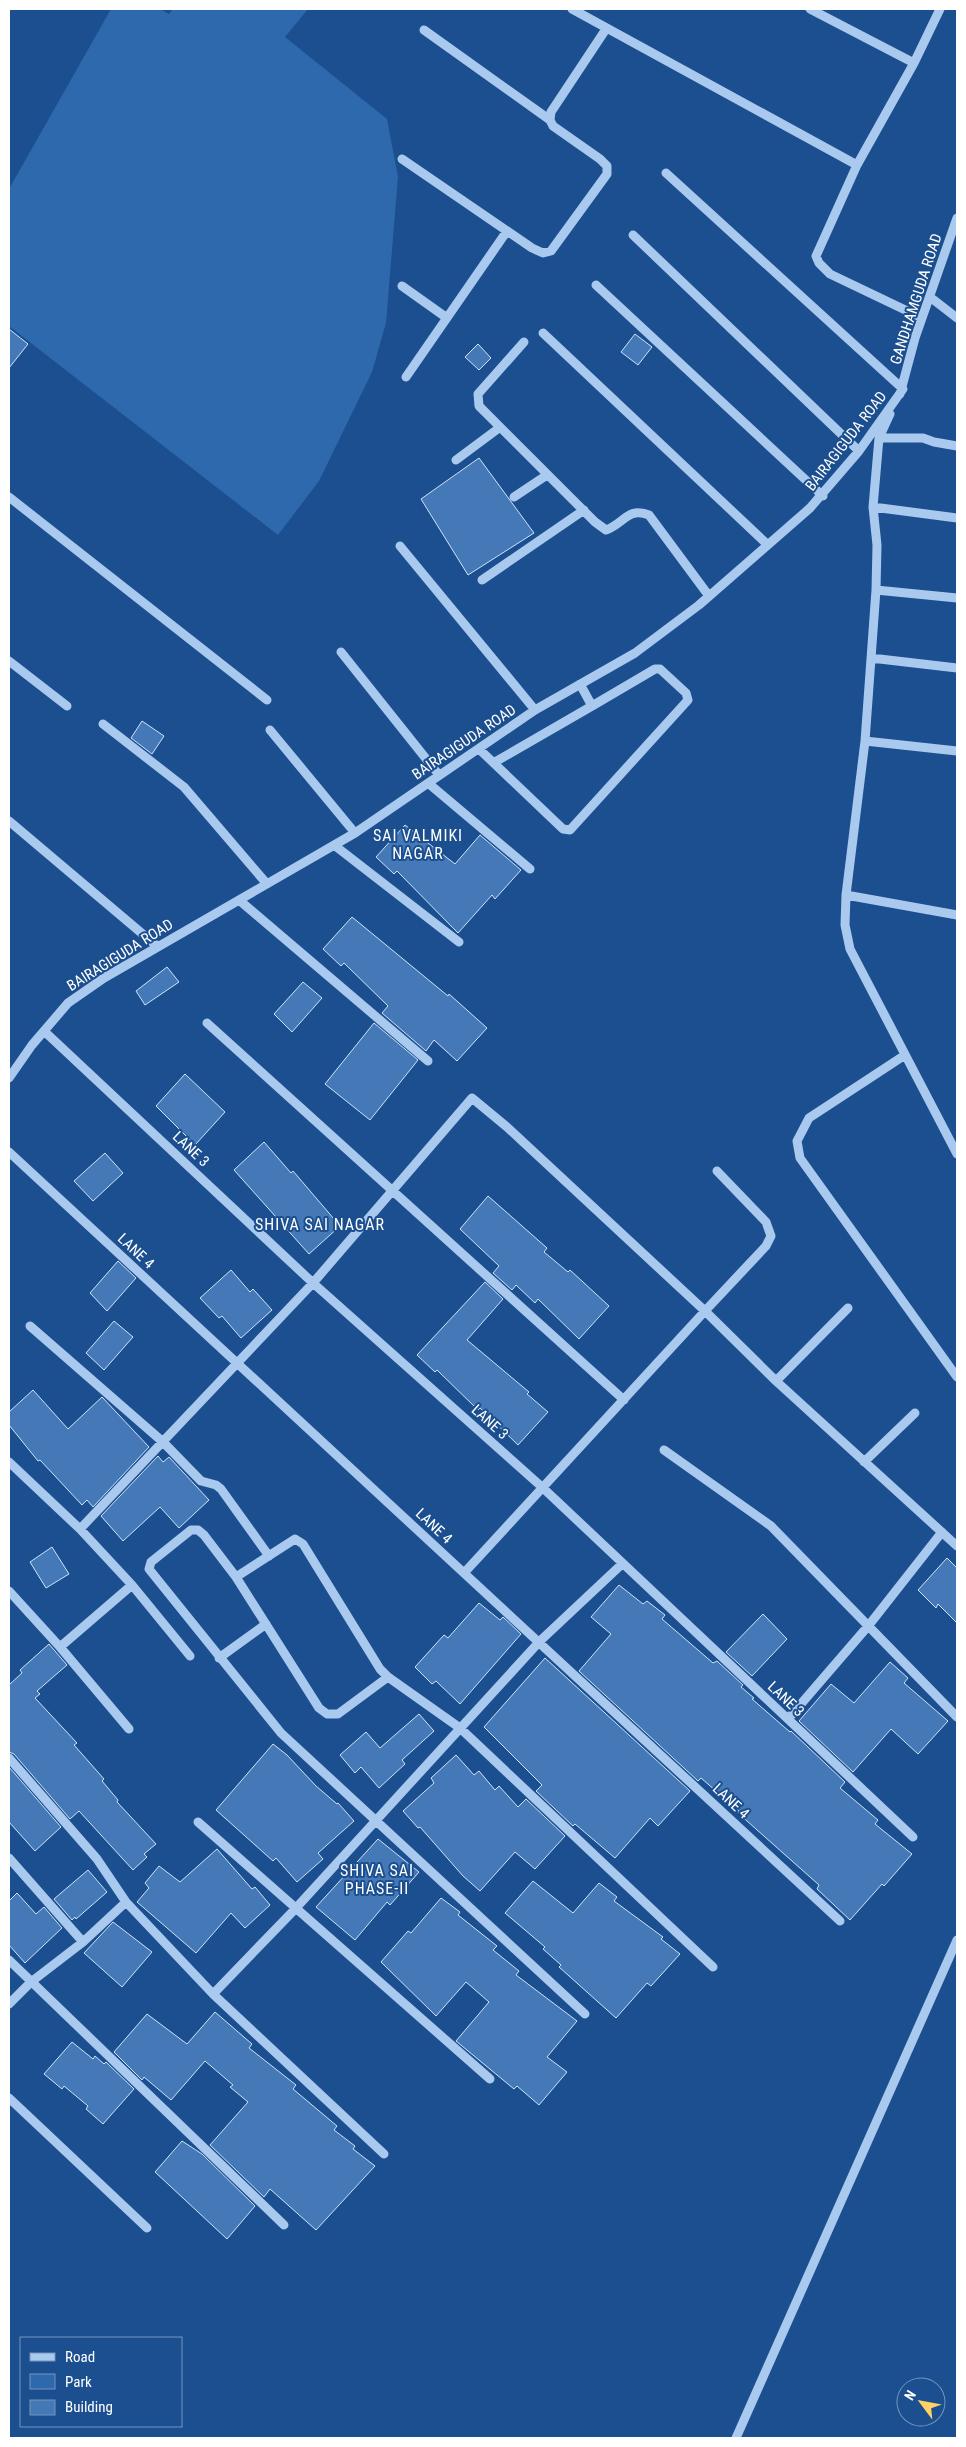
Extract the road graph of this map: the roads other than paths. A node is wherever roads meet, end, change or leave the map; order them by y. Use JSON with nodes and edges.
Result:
{"nodes":[{"id":1,"x":572,"y":9,"type":"edge"},
{"id":2,"x":810,"y":9,"type":"edge"},
{"id":3,"x":940,"y":9,"type":"edge"},
{"id":4,"x":606,"y":29,"type":"junction"},
{"id":5,"x":424,"y":30,"type":"dead end"},
{"id":6,"x":914,"y":63,"type":"junction"},
{"id":7,"x":550,"y":120,"type":"junction"},
{"id":8,"x":402,"y":159,"type":"dead end"},
{"id":9,"x":857,"y":164,"type":"junction"},
{"id":10,"x":666,"y":173,"type":"dead end"},
{"id":11,"x":957,"y":221,"type":"edge"},
{"id":12,"x":507,"y":231,"type":"junction"},
{"id":13,"x":633,"y":235,"type":"dead end"},
{"id":14,"x":596,"y":285,"type":"dead end"},
{"id":15,"x":402,"y":286,"type":"dead end"},
{"id":16,"x":930,"y":297,"type":"junction"},
{"id":17,"x":447,"y":318,"type":"junction"},
{"id":18,"x":922,"y":318,"type":"junction"},
{"id":19,"x":957,"y":318,"type":"edge"},
{"id":20,"x":543,"y":333,"type":"dead end"},
{"id":21,"x":524,"y":342,"type":"dead end"},
{"id":22,"x":406,"y":377,"type":"dead end"},
{"id":23,"x":902,"y":389,"type":"junction"},
{"id":24,"x":499,"y":428,"type":"junction"},
{"id":25,"x":878,"y":438,"type":"junction"},
{"id":26,"x":957,"y":446,"type":"edge"},
{"id":27,"x":859,"y":451,"type":"junction"},
{"id":28,"x":456,"y":460,"type":"dead end"},
{"id":29,"x":547,"y":475,"type":"junction"},
{"id":30,"x":823,"y":496,"type":"junction"},
{"id":31,"x":9,"y":497,"type":"edge"},
{"id":32,"x":514,"y":498,"type":"dead end"},
{"id":33,"x":873,"y":507,"type":"junction"},
{"id":34,"x":584,"y":510,"type":"junction"},
{"id":35,"x":957,"y":518,"type":"edge"},
{"id":36,"x":768,"y":545,"type":"junction"},
{"id":37,"x":400,"y":546,"type":"dead end"},
{"id":38,"x":482,"y":580,"type":"dead end"},
{"id":39,"x":876,"y":590,"type":"junction"},
{"id":40,"x":709,"y":596,"type":"junction"},
{"id":41,"x":957,"y":598,"type":"edge"},
{"id":42,"x":341,"y":652,"type":"dead end"},
{"id":43,"x":871,"y":658,"type":"junction"},
{"id":44,"x":9,"y":661,"type":"edge"},
{"id":45,"x":957,"y":668,"type":"edge"},
{"id":46,"x":580,"y":684,"type":"junction"},
{"id":47,"x":267,"y":700,"type":"dead end"},
{"id":48,"x":68,"y":706,"type":"dead end"},
{"id":49,"x":592,"y":706,"type":"junction"},
{"id":50,"x":535,"y":710,"type":"junction"},
{"id":51,"x":103,"y":724,"type":"dead end"},
{"id":52,"x":270,"y":730,"type":"dead end"},
{"id":53,"x":864,"y":741,"type":"junction"},
{"id":54,"x":479,"y":749,"type":"junction"},
{"id":55,"x":957,"y":751,"type":"edge"},
{"id":56,"x":495,"y":762,"type":"junction"},
{"id":57,"x":439,"y":775,"type":"junction"},
{"id":58,"x":428,"y":783,"type":"junction"},
{"id":59,"x":9,"y":821,"type":"edge"},
{"id":60,"x":354,"y":833,"type":"junction"},
{"id":61,"x":334,"y":845,"type":"junction"},
{"id":62,"x":530,"y":869,"type":"dead end"},
{"id":63,"x":267,"y":884,"type":"junction"},
{"id":64,"x":846,"y":895,"type":"junction"},
{"id":65,"x":239,"y":900,"type":"junction"},
{"id":66,"x":957,"y":915,"type":"edge"},
{"id":67,"x":459,"y":942,"type":"dead end"},
{"id":68,"x":158,"y":947,"type":"junction"},
{"id":69,"x":207,"y":1023,"type":"dead end"},
{"id":70,"x":44,"y":1031,"type":"junction"},
{"id":71,"x":905,"y":1055,"type":"junction"},
{"id":72,"x":428,"y":1060,"type":"dead end"},
{"id":73,"x":9,"y":1078,"type":"edge"},
{"id":74,"x":9,"y":1152,"type":"edge"},
{"id":75,"x":957,"y":1154,"type":"edge"},
{"id":76,"x":717,"y":1171,"type":"dead end"},
{"id":77,"x":392,"y":1191,"type":"junction"},
{"id":78,"x":313,"y":1282,"type":"junction"},
{"id":79,"x":848,"y":1308,"type":"dead end"},
{"id":80,"x":705,"y":1311,"type":"junction"},
{"id":81,"x":30,"y":1326,"type":"dead end"},
{"id":82,"x":237,"y":1363,"type":"junction"},
{"id":83,"x":957,"y":1377,"type":"edge"},
{"id":84,"x":776,"y":1380,"type":"junction"},
{"id":85,"x":624,"y":1400,"type":"junction"},
{"id":86,"x":915,"y":1413,"type":"dead end"},
{"id":87,"x":163,"y":1442,"type":"junction"},
{"id":88,"x":664,"y":1450,"type":"dead end"},
{"id":89,"x":9,"y":1462,"type":"edge"},
{"id":90,"x":864,"y":1462,"type":"junction"},
{"id":91,"x":543,"y":1488,"type":"junction"},
{"id":92,"x":80,"y":1529,"type":"junction"},
{"id":93,"x":942,"y":1532,"type":"junction"},
{"id":94,"x":957,"y":1546,"type":"edge"},
{"id":95,"x":269,"y":1556,"type":"junction"},
{"id":96,"x":622,"y":1564,"type":"junction"},
{"id":97,"x":464,"y":1573,"type":"junction"},
{"id":98,"x":236,"y":1577,"type":"junction"},
{"id":99,"x":132,"y":1585,"type":"junction"},
{"id":100,"x":9,"y":1591,"type":"edge"},
{"id":101,"x":266,"y":1624,"type":"junction"},
{"id":102,"x":869,"y":1625,"type":"junction"},
{"id":103,"x":540,"y":1641,"type":"junction"},
{"id":104,"x":60,"y":1647,"type":"junction"},
{"id":105,"x":190,"y":1656,"type":"dead end"},
{"id":106,"x":219,"y":1658,"type":"junction"},
{"id":107,"x":388,"y":1677,"type":"junction"},
{"id":108,"x":957,"y":1716,"type":"edge"},
{"id":109,"x":788,"y":1719,"type":"junction"},
{"id":110,"x":460,"y":1728,"type":"junction"},
{"id":111,"x":129,"y":1729,"type":"dead end"},
{"id":112,"x":9,"y":1758,"type":"edge"},
{"id":113,"x":376,"y":1819,"type":"junction"},
{"id":114,"x":198,"y":1822,"type":"dead end"},
{"id":115,"x":913,"y":1837,"type":"dead end"},
{"id":116,"x":9,"y":1858,"type":"edge"},
{"id":117,"x":126,"y":1902,"type":"junction"},
{"id":118,"x":296,"y":1908,"type":"junction"},
{"id":119,"x":840,"y":1921,"type":"dead end"},
{"id":120,"x":957,"y":1940,"type":"edge"},
{"id":121,"x":83,"y":1942,"type":"junction"},
{"id":122,"x":9,"y":1960,"type":"edge"},
{"id":123,"x":713,"y":1967,"type":"dead end"},
{"id":124,"x":31,"y":1982,"type":"junction"},
{"id":125,"x":213,"y":1994,"type":"junction"},
{"id":126,"x":9,"y":2004,"type":"edge"},
{"id":127,"x":586,"y":2014,"type":"dead end"},
{"id":128,"x":490,"y":2079,"type":"dead end"},
{"id":129,"x":9,"y":2098,"type":"edge"},
{"id":130,"x":384,"y":2154,"type":"dead end"},
{"id":131,"x":284,"y":2225,"type":"dead end"},
{"id":132,"x":147,"y":2228,"type":"dead end"},
{"id":133,"x":736,"y":2438,"type":"edge"}],
"edges":[{"from":1,"to":4,"type":"street"},
{"from":2,"to":6,"type":"street"},
{"from":3,"to":6,"type":"street"},
{"from":4,"to":7,"type":"street"},
{"from":4,"to":9,"type":"street"},
{"from":5,"to":7,"type":"street"},
{"from":6,"to":9,"type":"street"},
{"from":7,"to":12,"type":"street"},
{"from":8,"to":12,"type":"street"},
{"from":9,"to":18,"type":"street"},
{"from":10,"to":23,"type":"street"},
{"from":11,"to":16,"type":"street","name":"GANDHAMGUDA ROAD"},
{"from":12,"to":17,"type":"street"},
{"from":13,"to":27,"type":"street"},
{"from":14,"to":30,"type":"street"},
{"from":15,"to":17,"type":"street"},
{"from":16,"to":18,"type":"street","name":"GANDHAMGUDA ROAD"},
{"from":16,"to":19,"type":"street"},
{"from":17,"to":22,"type":"street"},
{"from":18,"to":23,"type":"street","name":"GANDHAMGUDA ROAD"},
{"from":20,"to":36,"type":"street"},
{"from":21,"to":24,"type":"street"},
{"from":23,"to":25,"type":"street"},
{"from":23,"to":27,"type":"street","name":"BAIRAGIGUDA ROAD"},
{"from":24,"to":28,"type":"street"},
{"from":24,"to":29,"type":"street"},
{"from":25,"to":26,"type":"street"},
{"from":25,"to":33,"type":"street"},
{"from":27,"to":30,"type":"street","name":"BAIRAGIGUDA ROAD"},
{"from":29,"to":32,"type":"street"},
{"from":29,"to":34,"type":"street"},
{"from":30,"to":36,"type":"street","name":"BAIRAGIGUDA ROAD"},
{"from":31,"to":47,"type":"street"},
{"from":33,"to":35,"type":"street"},
{"from":33,"to":39,"type":"street"},
{"from":34,"to":38,"type":"street"},
{"from":34,"to":40,"type":"street"},
{"from":36,"to":40,"type":"street","name":"BAIRAGIGUDA ROAD"},
{"from":37,"to":50,"type":"street"},
{"from":39,"to":41,"type":"street"},
{"from":39,"to":43,"type":"street"},
{"from":40,"to":46,"type":"street","name":"BAIRAGIGUDA ROAD"},
{"from":42,"to":57,"type":"street"},
{"from":43,"to":45,"type":"street"},
{"from":43,"to":53,"type":"street"},
{"from":44,"to":48,"type":"street"},
{"from":46,"to":49,"type":"street"},
{"from":46,"to":50,"type":"street","name":"BAIRAGIGUDA ROAD"},
{"from":49,"to":56,"type":"street"},
{"from":49,"to":56,"type":"street"},
{"from":50,"to":54,"type":"street","name":"BAIRAGIGUDA ROAD"},
{"from":51,"to":63,"type":"street"},
{"from":52,"to":60,"type":"street"},
{"from":53,"to":55,"type":"street"},
{"from":53,"to":64,"type":"street"},
{"from":54,"to":56,"type":"street"},
{"from":54,"to":57,"type":"street","name":"BAIRAGIGUDA ROAD"},
{"from":57,"to":58,"type":"street","name":"BAIRAGIGUDA ROAD"},
{"from":58,"to":60,"type":"street","name":"BAIRAGIGUDA ROAD"},
{"from":58,"to":62,"type":"street"},
{"from":59,"to":68,"type":"street"},
{"from":60,"to":61,"type":"street","name":"BAIRAGIGUDA ROAD"},
{"from":61,"to":63,"type":"street","name":"BAIRAGIGUDA ROAD"},
{"from":61,"to":67,"type":"street"},
{"from":63,"to":65,"type":"street","name":"BAIRAGIGUDA ROAD"},
{"from":64,"to":66,"type":"street"},
{"from":64,"to":71,"type":"street"},
{"from":65,"to":68,"type":"street","name":"BAIRAGIGUDA ROAD"},
{"from":65,"to":72,"type":"street"},
{"from":68,"to":70,"type":"street","name":"BAIRAGIGUDA ROAD"},
{"from":69,"to":77,"type":"street"},
{"from":70,"to":73,"type":"street","name":"BAIRAGIGUDA ROAD"},
{"from":70,"to":78,"type":"street","name":"LANE 3"},
{"from":71,"to":75,"type":"street"},
{"from":71,"to":83,"type":"street"},
{"from":74,"to":82,"type":"street","name":"LANE 4"},
{"from":76,"to":80,"type":"street"},
{"from":77,"to":78,"type":"street"},
{"from":77,"to":80,"type":"street"},
{"from":77,"to":85,"type":"street"},
{"from":78,"to":82,"type":"street"},
{"from":78,"to":91,"type":"street","name":"LANE 3"},
{"from":79,"to":84,"type":"street"},
{"from":80,"to":84,"type":"street"},
{"from":80,"to":85,"type":"street"},
{"from":81,"to":87,"type":"street"},
{"from":82,"to":87,"type":"street"},
{"from":82,"to":97,"type":"street","name":"LANE 4"},
{"from":84,"to":90,"type":"street"},
{"from":85,"to":91,"type":"street"},
{"from":86,"to":90,"type":"street"},
{"from":87,"to":92,"type":"street"},
{"from":87,"to":95,"type":"street"},
{"from":88,"to":102,"type":"street"},
{"from":89,"to":92,"type":"street"},
{"from":90,"to":93,"type":"street"},
{"from":91,"to":96,"type":"street","name":"LANE 3"},
{"from":91,"to":97,"type":"street"},
{"from":92,"to":99,"type":"street"},
{"from":93,"to":94,"type":"street"},
{"from":93,"to":102,"type":"street"},
{"from":95,"to":98,"type":"street"},
{"from":95,"to":107,"type":"street"},
{"from":96,"to":103,"type":"street"},
{"from":96,"to":109,"type":"street","name":"LANE 3"},
{"from":97,"to":103,"type":"street","name":"LANE 4"},
{"from":98,"to":101,"type":"street"},
{"from":98,"to":106,"type":"street"},
{"from":99,"to":104,"type":"street"},
{"from":99,"to":105,"type":"street"},
{"from":100,"to":104,"type":"street"},
{"from":101,"to":106,"type":"street"},
{"from":101,"to":107,"type":"street"},
{"from":102,"to":108,"type":"street"},
{"from":102,"to":109,"type":"street"},
{"from":103,"to":110,"type":"street"},
{"from":103,"to":119,"type":"street","name":"LANE 4"},
{"from":104,"to":111,"type":"street"},
{"from":106,"to":113,"type":"street"},
{"from":107,"to":110,"type":"street"},
{"from":109,"to":115,"type":"street","name":"LANE 3"},
{"from":110,"to":113,"type":"street"},
{"from":110,"to":123,"type":"street"},
{"from":112,"to":117,"type":"street"},
{"from":113,"to":118,"type":"street"},
{"from":113,"to":127,"type":"street"},
{"from":114,"to":118,"type":"street"},
{"from":116,"to":121,"type":"street"},
{"from":117,"to":121,"type":"street"},
{"from":117,"to":125,"type":"street"},
{"from":118,"to":125,"type":"street"},
{"from":118,"to":128,"type":"street"},
{"from":120,"to":133,"type":"street"},
{"from":121,"to":124,"type":"street"},
{"from":122,"to":124,"type":"street"},
{"from":124,"to":126,"type":"street"},
{"from":124,"to":131,"type":"street"},
{"from":125,"to":130,"type":"street"},
{"from":129,"to":132,"type":"street"}]}
